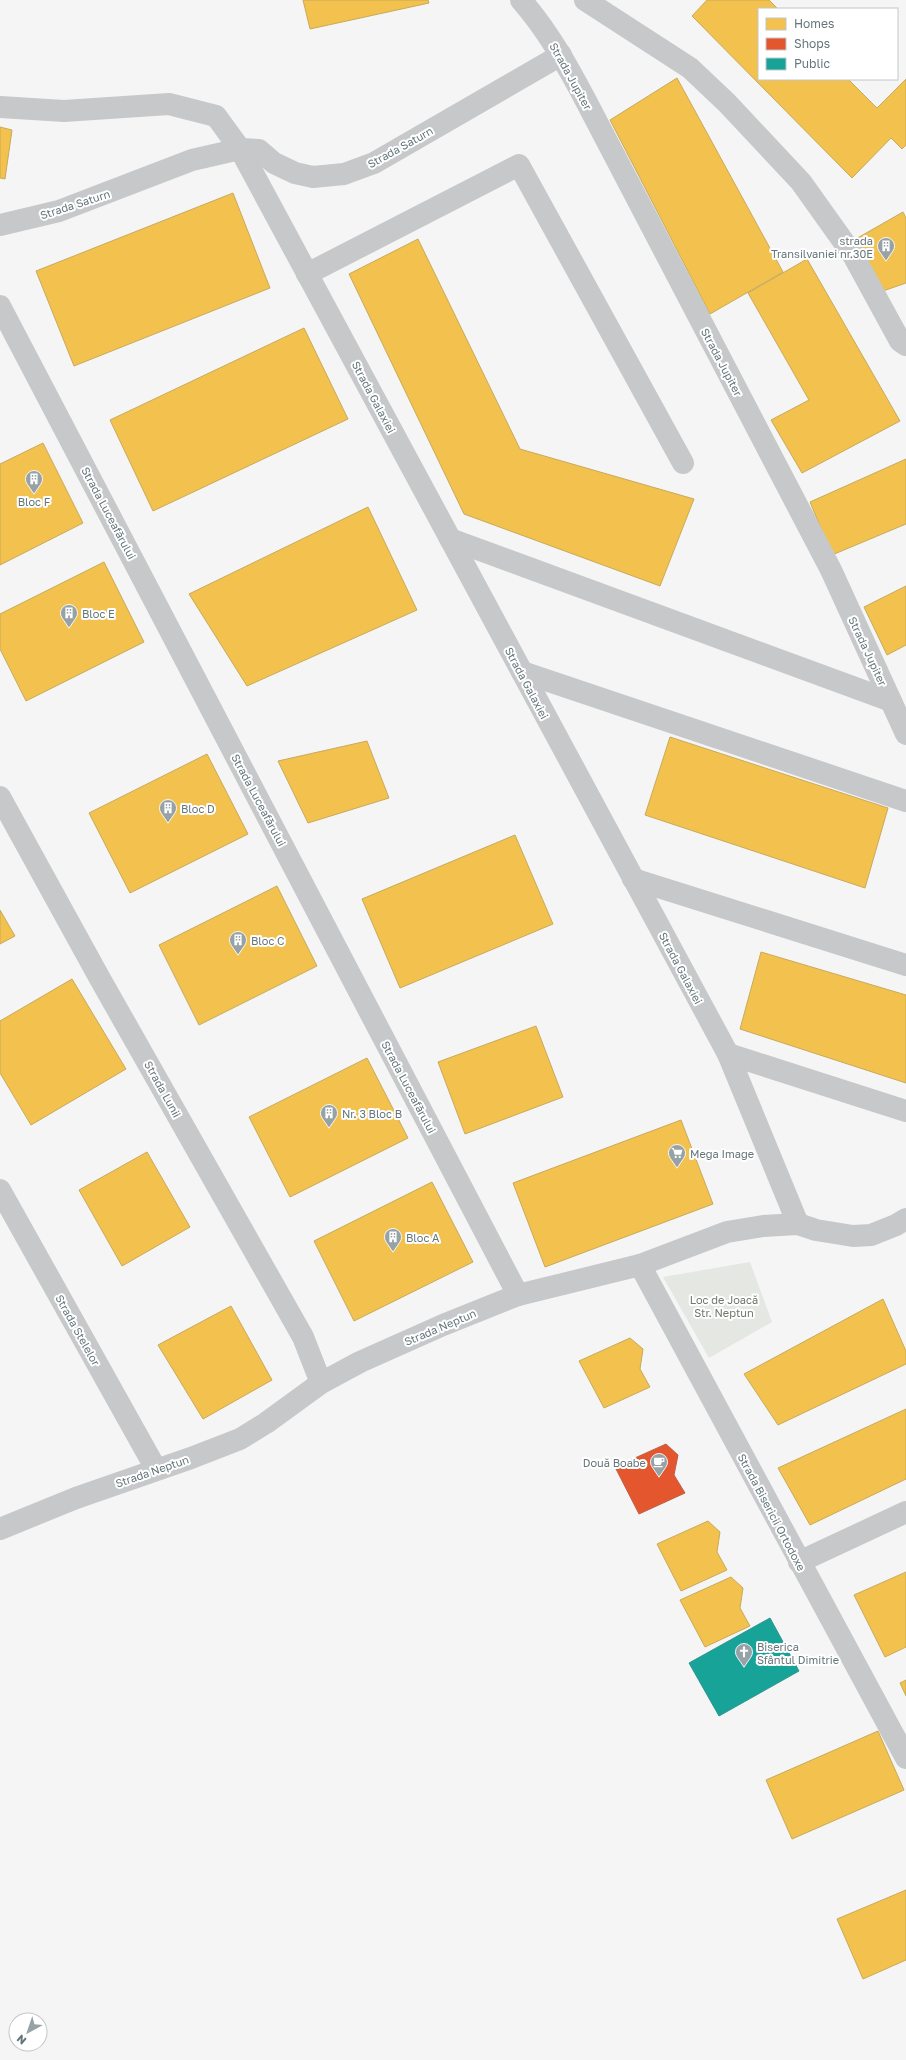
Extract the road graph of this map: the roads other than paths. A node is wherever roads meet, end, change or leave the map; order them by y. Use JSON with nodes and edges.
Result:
{"nodes":[{"id":1,"x":521,"y":0,"type":"edge"},
{"id":2,"x":585,"y":0,"type":"edge"},
{"id":3,"x":562,"y":55,"type":"junction"},
{"id":4,"x":0,"y":107,"type":"edge"},
{"id":5,"x":240,"y":149,"type":"junction"},
{"id":6,"x":0,"y":225,"type":"edge"},
{"id":7,"x":307,"y":274,"type":"junction"},
{"id":8,"x":0,"y":306,"type":"edge"},
{"id":9,"x":906,"y":345,"type":"edge"},
{"id":10,"x":683,"y":463,"type":"dead end"},
{"id":11,"x":450,"y":539,"type":"junction"},
{"id":12,"x":522,"y":672,"type":"junction"},
{"id":13,"x":891,"y":701,"type":"junction"},
{"id":14,"x":906,"y":734,"type":"edge"},
{"id":15,"x":0,"y":797,"type":"edge"},
{"id":16,"x":906,"y":800,"type":"edge"},
{"id":17,"x":633,"y":879,"type":"junction"},
{"id":18,"x":906,"y":965,"type":"edge"},
{"id":19,"x":728,"y":1054,"type":"junction"},
{"id":20,"x":906,"y":1111,"type":"edge"},
{"id":21,"x":0,"y":1190,"type":"edge"},
{"id":22,"x":906,"y":1219,"type":"edge"},
{"id":23,"x":798,"y":1224,"type":"junction"},
{"id":24,"x":640,"y":1265,"type":"junction"},
{"id":25,"x":518,"y":1295,"type":"junction"},
{"id":26,"x":321,"y":1383,"type":"junction"},
{"id":27,"x":156,"y":1469,"type":"junction"},
{"id":28,"x":906,"y":1512,"type":"edge"},
{"id":29,"x":0,"y":1529,"type":"edge"},
{"id":30,"x":799,"y":1562,"type":"junction"},
{"id":31,"x":906,"y":1758,"type":"edge"}],
"edges":[{"from":1,"to":3,"type":"street","name":"Strada Jupiter"},
{"from":2,"to":9,"type":"street"},
{"from":3,"to":5,"type":"street","name":"Strada Saturn"},
{"from":3,"to":13,"type":"street","name":"Strada Jupiter"},
{"from":4,"to":5,"type":"street","name":"Strada Galaxiei"},
{"from":5,"to":6,"type":"street","name":"Strada Saturn"},
{"from":5,"to":7,"type":"street","name":"Strada Galaxiei"},
{"from":7,"to":10,"type":"street"},
{"from":7,"to":11,"type":"street","name":"Strada Galaxiei"},
{"from":8,"to":25,"type":"street","name":"Strada Luceafărului"},
{"from":11,"to":12,"type":"street","name":"Strada Galaxiei"},
{"from":11,"to":13,"type":"street"},
{"from":12,"to":16,"type":"street"},
{"from":12,"to":17,"type":"street","name":"Strada Galaxiei"},
{"from":13,"to":14,"type":"street","name":"Strada Jupiter"},
{"from":15,"to":26,"type":"street","name":"Strada Lunii"},
{"from":17,"to":18,"type":"street"},
{"from":17,"to":19,"type":"street","name":"Strada Galaxiei"},
{"from":19,"to":20,"type":"street"},
{"from":19,"to":23,"type":"street","name":"Strada Galaxiei"},
{"from":21,"to":27,"type":"street","name":"Strada Stelelor"},
{"from":22,"to":23,"type":"street","name":"Strada Neptun"},
{"from":23,"to":24,"type":"street","name":"Strada Neptun"},
{"from":24,"to":25,"type":"street","name":"Strada Neptun"},
{"from":24,"to":30,"type":"street","name":"Strada Bisericii Ortodoxe"},
{"from":25,"to":26,"type":"street","name":"Strada Neptun"},
{"from":26,"to":27,"type":"street","name":"Strada Neptun"},
{"from":27,"to":29,"type":"street","name":"Strada Neptun"},
{"from":28,"to":30,"type":"street"},
{"from":30,"to":31,"type":"street","name":"Strada Bisericii Ortodoxe"}]}
